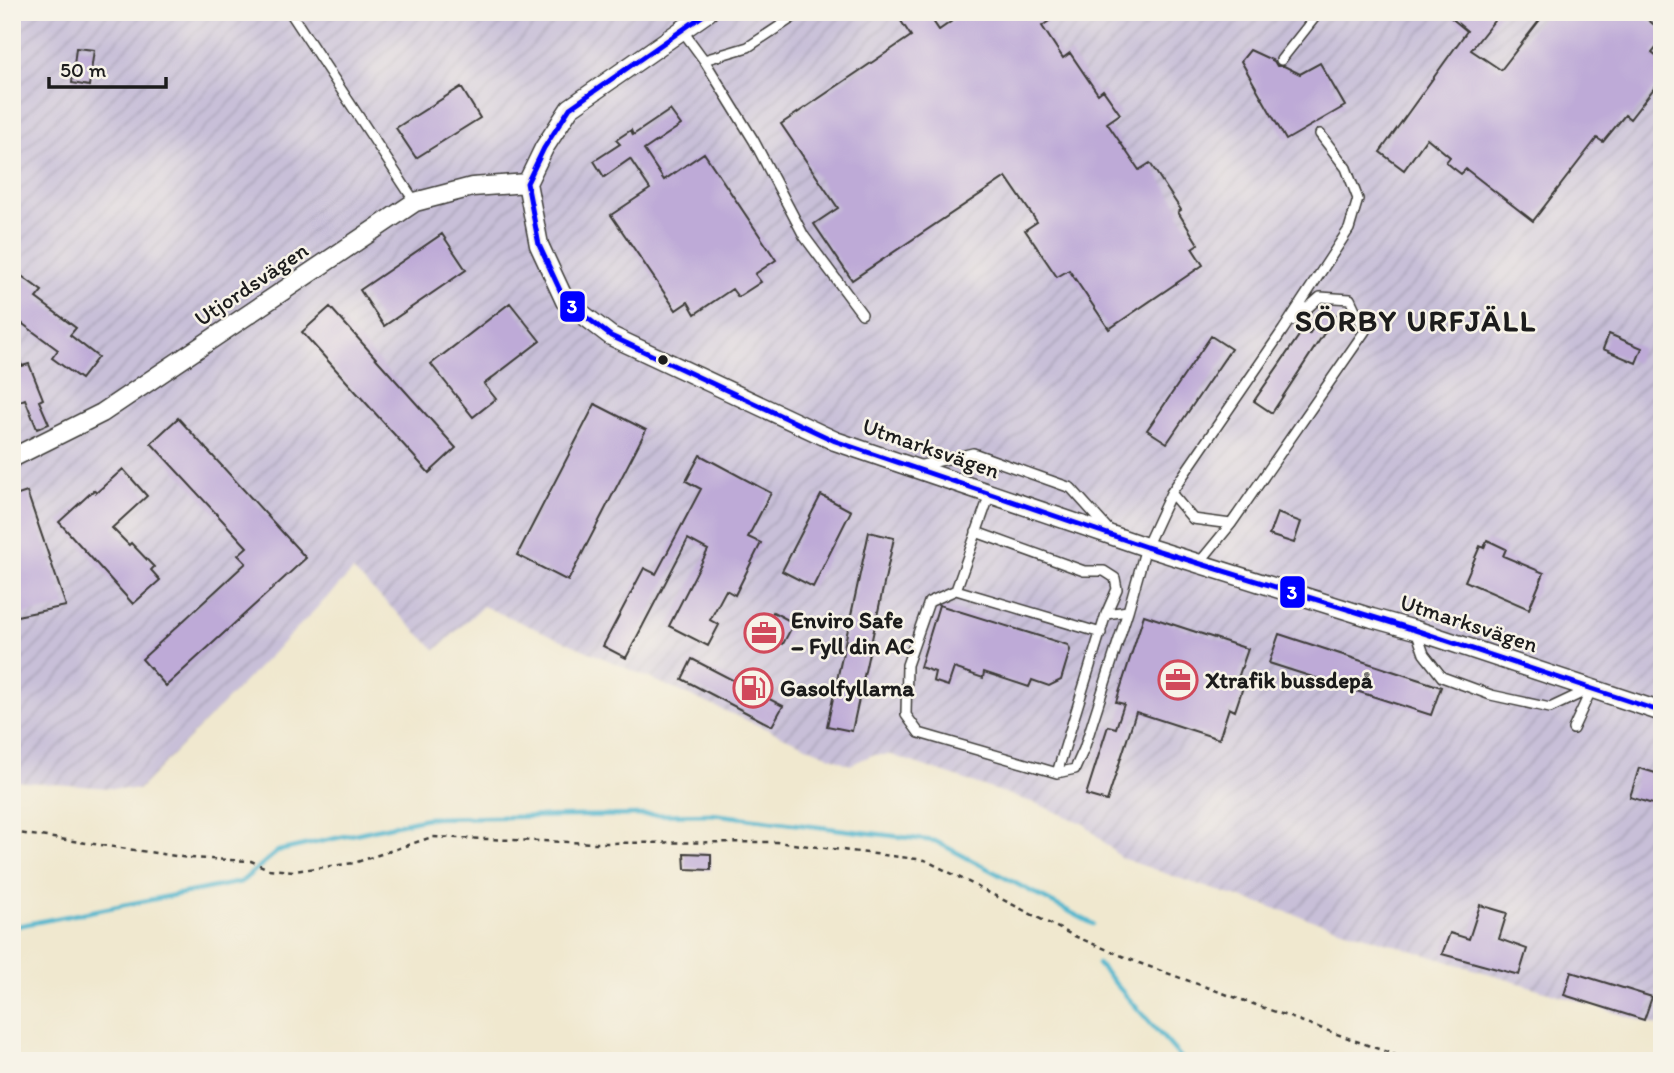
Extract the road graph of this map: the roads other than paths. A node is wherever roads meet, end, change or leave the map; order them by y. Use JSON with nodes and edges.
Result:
{"nodes":[{"id":1,"x":290,"y":12,"type":"edge"},
{"id":2,"x":708,"y":12,"type":"edge"},
{"id":3,"x":801,"y":12,"type":"edge"},
{"id":4,"x":1319,"y":12,"type":"edge"},
{"id":5,"x":682,"y":30,"type":"junction"},
{"id":6,"x":704,"y":60,"type":"junction"},
{"id":7,"x":1281,"y":60,"type":"dead end"},
{"id":8,"x":1320,"y":134,"type":"dead end"},
{"id":9,"x":527,"y":183,"type":"junction"},
{"id":10,"x":415,"y":202,"type":"junction"},
{"id":11,"x":862,"y":314,"type":"dead end"},
{"id":12,"x":1283,"y":330,"type":"junction"},
{"id":13,"x":12,"y":458,"type":"edge"},
{"id":14,"x":912,"y":467,"type":"junction"},
{"id":15,"x":1171,"y":493,"type":"junction"},
{"id":16,"x":990,"y":494,"type":"junction"},
{"id":17,"x":1231,"y":524,"type":"junction"},
{"id":18,"x":976,"y":532,"type":"junction"},
{"id":19,"x":1112,"y":534,"type":"junction"},
{"id":20,"x":1146,"y":547,"type":"junction"},
{"id":21,"x":1199,"y":564,"type":"junction"},
{"id":22,"x":956,"y":590,"type":"junction"},
{"id":23,"x":1128,"y":611,"type":"junction"},
{"id":24,"x":1106,"y":614,"type":"junction"},
{"id":25,"x":1415,"y":630,"type":"junction"},
{"id":26,"x":1101,"y":633,"type":"junction"},
{"id":27,"x":1591,"y":688,"type":"junction"},
{"id":28,"x":1662,"y":712,"type":"edge"},
{"id":29,"x":1573,"y":729,"type":"dead end"},
{"id":30,"x":1056,"y":773,"type":"junction"}],
"edges":[{"from":1,"to":10,"type":"lane"},
{"from":2,"to":5,"type":"street"},
{"from":3,"to":6,"type":"lane"},
{"from":4,"to":7,"type":"lane"},
{"from":5,"to":6,"type":"lane"},
{"from":5,"to":9,"type":"street"},
{"from":6,"to":11,"type":"lane"},
{"from":8,"to":12,"type":"lane"},
{"from":9,"to":10,"type":"street","name":"Utjordsvägen"},
{"from":9,"to":14,"type":"street","name":"Utmarksvägen"},
{"from":10,"to":13,"type":"street","name":"Utjordsvägen"},
{"from":12,"to":15,"type":"lane"},
{"from":12,"to":17,"type":"lane"},
{"from":14,"to":16,"type":"street","name":"Utmarksvägen"},
{"from":14,"to":19,"type":"lane"},
{"from":15,"to":17,"type":"lane"},
{"from":15,"to":20,"type":"lane"},
{"from":16,"to":18,"type":"lane"},
{"from":16,"to":19,"type":"street","name":"Utmarksvägen"},
{"from":17,"to":21,"type":"lane"},
{"from":18,"to":22,"type":"lane"},
{"from":18,"to":24,"type":"lane"},
{"from":19,"to":20,"type":"street","name":"Utmarksvägen"},
{"from":20,"to":21,"type":"street","name":"Utmarksvägen"},
{"from":20,"to":23,"type":"lane"},
{"from":21,"to":25,"type":"street","name":"Utmarksvägen"},
{"from":22,"to":26,"type":"lane"},
{"from":22,"to":30,"type":"lane"},
{"from":23,"to":24,"type":"lane"},
{"from":23,"to":30,"type":"lane"},
{"from":24,"to":26,"type":"lane"},
{"from":25,"to":27,"type":"street","name":"Utmarksvägen"},
{"from":25,"to":27,"type":"lane"},
{"from":26,"to":30,"type":"lane"},
{"from":27,"to":28,"type":"street","name":"Utmarksvägen"},
{"from":27,"to":29,"type":"lane"}]}
